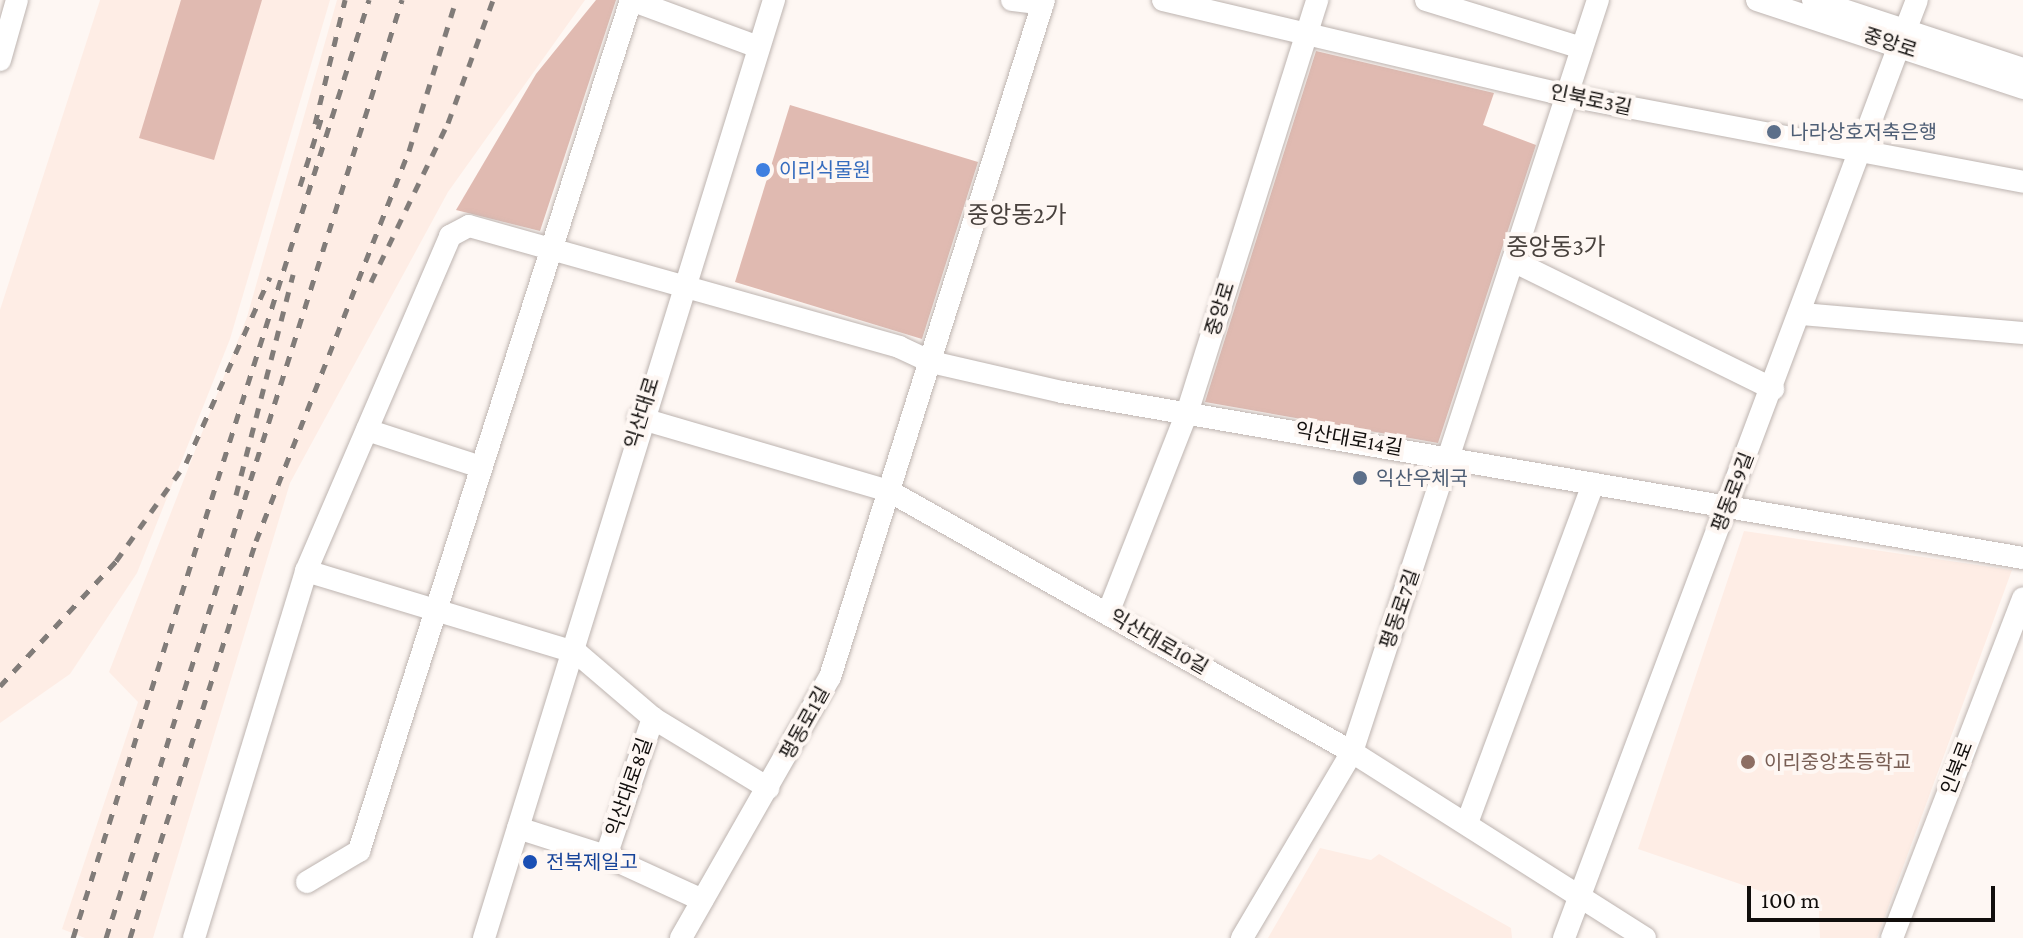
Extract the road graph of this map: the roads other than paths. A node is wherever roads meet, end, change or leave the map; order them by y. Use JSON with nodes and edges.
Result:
{"nodes":[{"id":1,"x":17,"y":0,"type":"edge"},
{"id":2,"x":631,"y":0,"type":"edge"},
{"id":3,"x":774,"y":0,"type":"edge"},
{"id":4,"x":1012,"y":0,"type":"edge"},
{"id":5,"x":1163,"y":0,"type":"edge"},
{"id":6,"x":1317,"y":0,"type":"edge"},
{"id":7,"x":1426,"y":0,"type":"edge"},
{"id":8,"x":1598,"y":0,"type":"edge"},
{"id":9,"x":1757,"y":0,"type":"edge"},
{"id":10,"x":1813,"y":0,"type":"edge"},
{"id":11,"x":1917,"y":0,"type":"edge"},
{"id":12,"x":1044,"y":2,"type":"edge"},
{"id":13,"x":1307,"y":30,"type":"junction"},
{"id":14,"x":1902,"y":38,"type":"junction"},
{"id":15,"x":758,"y":47,"type":"junction"},
{"id":16,"x":1582,"y":48,"type":"junction"},
{"id":17,"x":0,"y":60,"type":"edge"},
{"id":18,"x":2023,"y":69,"type":"edge"},
{"id":19,"x":2023,"y":88,"type":"edge"},
{"id":20,"x":1564,"y":95,"type":"junction"},
{"id":21,"x":1860,"y":155,"type":"junction"},
{"id":22,"x":2023,"y":182,"type":"edge"},
{"id":23,"x":549,"y":250,"type":"junction"},
{"id":24,"x":1513,"y":261,"type":"junction"},
{"id":25,"x":683,"y":289,"type":"junction"},
{"id":26,"x":1801,"y":314,"type":"junction"},
{"id":27,"x":2023,"y":333,"type":"edge"},
{"id":28,"x":931,"y":362,"type":"junction"},
{"id":29,"x":1773,"y":389,"type":"junction"},
{"id":30,"x":1188,"y":410,"type":"junction"},
{"id":31,"x":639,"y":418,"type":"junction"},
{"id":32,"x":367,"y":430,"type":"junction"},
{"id":33,"x":1451,"y":457,"type":"junction"},
{"id":34,"x":481,"y":467,"type":"junction"},
{"id":35,"x":1593,"y":484,"type":"junction"},
{"id":36,"x":889,"y":491,"type":"junction"},
{"id":37,"x":1727,"y":509,"type":"junction"},
{"id":38,"x":2023,"y":558,"type":"edge"},
{"id":39,"x":306,"y":571,"type":"junction"},
{"id":40,"x":2023,"y":598,"type":"edge"},
{"id":41,"x":435,"y":610,"type":"junction"},
{"id":42,"x":1108,"y":613,"type":"junction"},
{"id":43,"x":577,"y":653,"type":"junction"},
{"id":44,"x":653,"y":718,"type":"junction"},
{"id":45,"x":1352,"y":752,"type":"junction"},
{"id":46,"x":768,"y":788,"type":"junction"},
{"id":47,"x":1467,"y":823,"type":"junction"},
{"id":48,"x":518,"y":828,"type":"junction"},
{"id":49,"x":606,"y":856,"type":"junction"},
{"id":50,"x":307,"y":882,"type":"dead end"},
{"id":51,"x":1579,"y":897,"type":"junction"},
{"id":52,"x":702,"y":900,"type":"junction"},
{"id":53,"x":194,"y":938,"type":"edge"},
{"id":54,"x":484,"y":938,"type":"edge"},
{"id":55,"x":681,"y":938,"type":"edge"},
{"id":56,"x":1242,"y":938,"type":"edge"},
{"id":57,"x":1564,"y":938,"type":"edge"},
{"id":58,"x":1645,"y":938,"type":"edge"},
{"id":59,"x":1892,"y":938,"type":"edge"}],
"edges":[{"from":1,"to":17,"type":"street"},
{"from":2,"to":15,"type":"street"},
{"from":2,"to":23,"type":"street"},
{"from":3,"to":15,"type":"street","name":"익산대로"},
{"from":4,"to":12,"type":"street"},
{"from":5,"to":13,"type":"street","name":"인북로3길"},
{"from":6,"to":13,"type":"street","name":"중앙로"},
{"from":7,"to":16,"type":"street"},
{"from":8,"to":16,"type":"street","name":"평동로7길"},
{"from":9,"to":14,"type":"street","name":"중앙로"},
{"from":10,"to":14,"type":"street","name":"중앙로"},
{"from":11,"to":14,"type":"street","name":"평동로9길"},
{"from":12,"to":28,"type":"street"},
{"from":13,"to":20,"type":"street","name":"인북로3길"},
{"from":13,"to":30,"type":"street","name":"중앙로"},
{"from":14,"to":18,"type":"street","name":"중앙로"},
{"from":14,"to":19,"type":"street","name":"중앙로"},
{"from":14,"to":21,"type":"street","name":"평동로9길"},
{"from":15,"to":25,"type":"street","name":"익산대로"},
{"from":16,"to":20,"type":"street","name":"평동로7길"},
{"from":20,"to":21,"type":"street","name":"인북로3길"},
{"from":20,"to":24,"type":"street","name":"평동로7길"},
{"from":21,"to":22,"type":"street","name":"인북로3길"},
{"from":21,"to":26,"type":"street","name":"평동로9길"},
{"from":23,"to":25,"type":"street","name":"익산대로14길"},
{"from":23,"to":32,"type":"street","name":"익산대로14길"},
{"from":23,"to":34,"type":"street"},
{"from":24,"to":29,"type":"street"},
{"from":24,"to":33,"type":"street","name":"평동로7길"},
{"from":25,"to":28,"type":"street","name":"익산대로14길"},
{"from":25,"to":31,"type":"street","name":"익산대로"},
{"from":26,"to":27,"type":"street"},
{"from":26,"to":29,"type":"street","name":"평동로9길"},
{"from":28,"to":30,"type":"street","name":"익산대로14길"},
{"from":28,"to":36,"type":"street"},
{"from":29,"to":37,"type":"street","name":"평동로9길"},
{"from":30,"to":33,"type":"street","name":"익산대로14길"},
{"from":30,"to":42,"type":"street","name":"중앙로"},
{"from":31,"to":36,"type":"street","name":"익산대로10길"},
{"from":31,"to":43,"type":"street","name":"익산대로"},
{"from":32,"to":34,"type":"street"},
{"from":32,"to":39,"type":"street","name":"익산대로14길"},
{"from":33,"to":35,"type":"street","name":"익산대로14길"},
{"from":33,"to":45,"type":"street","name":"평동로7길"},
{"from":34,"to":41,"type":"street"},
{"from":35,"to":37,"type":"street","name":"익산대로14길"},
{"from":35,"to":47,"type":"street"},
{"from":36,"to":42,"type":"street","name":"익산대로10길"},
{"from":36,"to":46,"type":"street","name":"평동로1길"},
{"from":37,"to":38,"type":"street","name":"익산대로14길"},
{"from":37,"to":51,"type":"street","name":"평동로9길"},
{"from":39,"to":41,"type":"street"},
{"from":39,"to":53,"type":"street","name":"익산대로14길"},
{"from":40,"to":59,"type":"street","name":"인북로"},
{"from":41,"to":43,"type":"street"},
{"from":41,"to":50,"type":"street"},
{"from":42,"to":45,"type":"street","name":"익산대로10길"},
{"from":43,"to":44,"type":"street","name":"익산대로8길"},
{"from":43,"to":48,"type":"street","name":"익산대로"},
{"from":44,"to":46,"type":"street","name":"익산대로8길"},
{"from":44,"to":49,"type":"street","name":"익산대로8길"},
{"from":45,"to":47,"type":"street","name":"익산대로10길"},
{"from":45,"to":56,"type":"street","name":"평동로7길"},
{"from":46,"to":52,"type":"street","name":"평동로1길"},
{"from":47,"to":51,"type":"street","name":"익산대로10길"},
{"from":48,"to":49,"type":"street"},
{"from":48,"to":54,"type":"street","name":"익산대로"},
{"from":49,"to":52,"type":"street"},
{"from":51,"to":57,"type":"street","name":"평동로9길"},
{"from":51,"to":58,"type":"street","name":"익산대로10길"},
{"from":52,"to":55,"type":"street","name":"평동로1길"}]}
